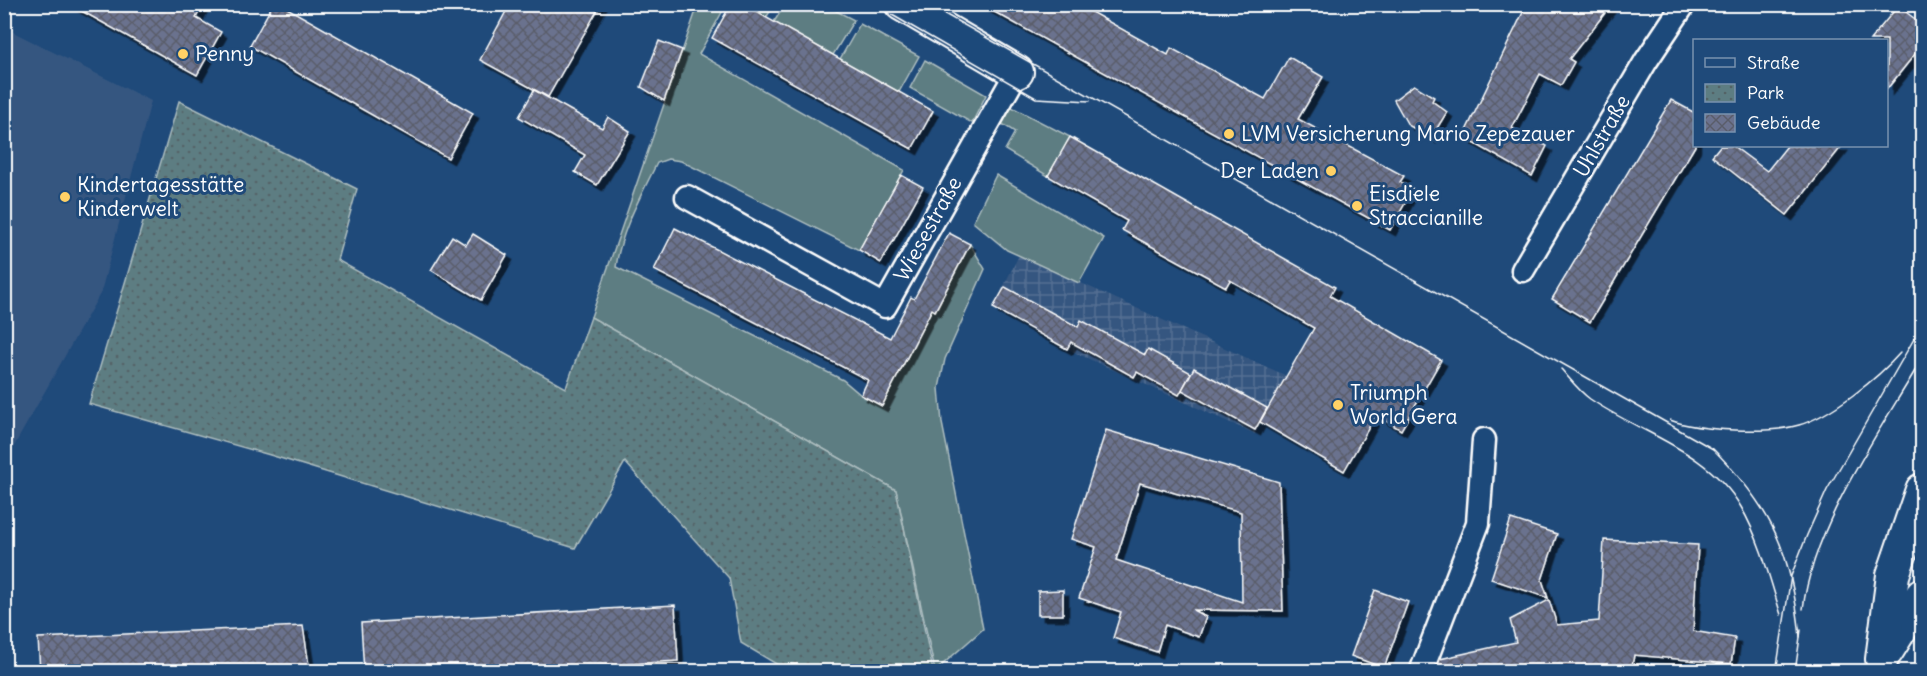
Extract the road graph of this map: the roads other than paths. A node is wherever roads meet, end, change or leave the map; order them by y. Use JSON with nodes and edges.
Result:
{"nodes":[{"id":1,"x":901,"y":4,"type":"edge"},
{"id":2,"x":1684,"y":4,"type":"edge"},
{"id":3,"x":1017,"y":72,"type":"joint"},
{"id":4,"x":687,"y":196,"type":"dead end"},
{"id":5,"x":1523,"y":270,"type":"dead end"},
{"id":6,"x":1484,"y":440,"type":"dead end"},
{"id":7,"x":1923,"y":490,"type":"edge"},
{"id":8,"x":1923,"y":595,"type":"edge"},
{"id":9,"x":1881,"y":665,"type":"edge"},
{"id":10,"x":1421,"y":672,"type":"edge"}],
"edges":[{"from":1,"to":3,"type":"main road","name":"Wiesestraße"},
{"from":2,"to":5,"type":"street","name":"Uhlstraße"},
{"from":3,"to":4,"type":"street","name":"Wiesestraße"},
{"from":6,"to":10,"type":"street"},
{"from":7,"to":9,"type":"main road"},
{"from":8,"to":9,"type":"main road"}]}
